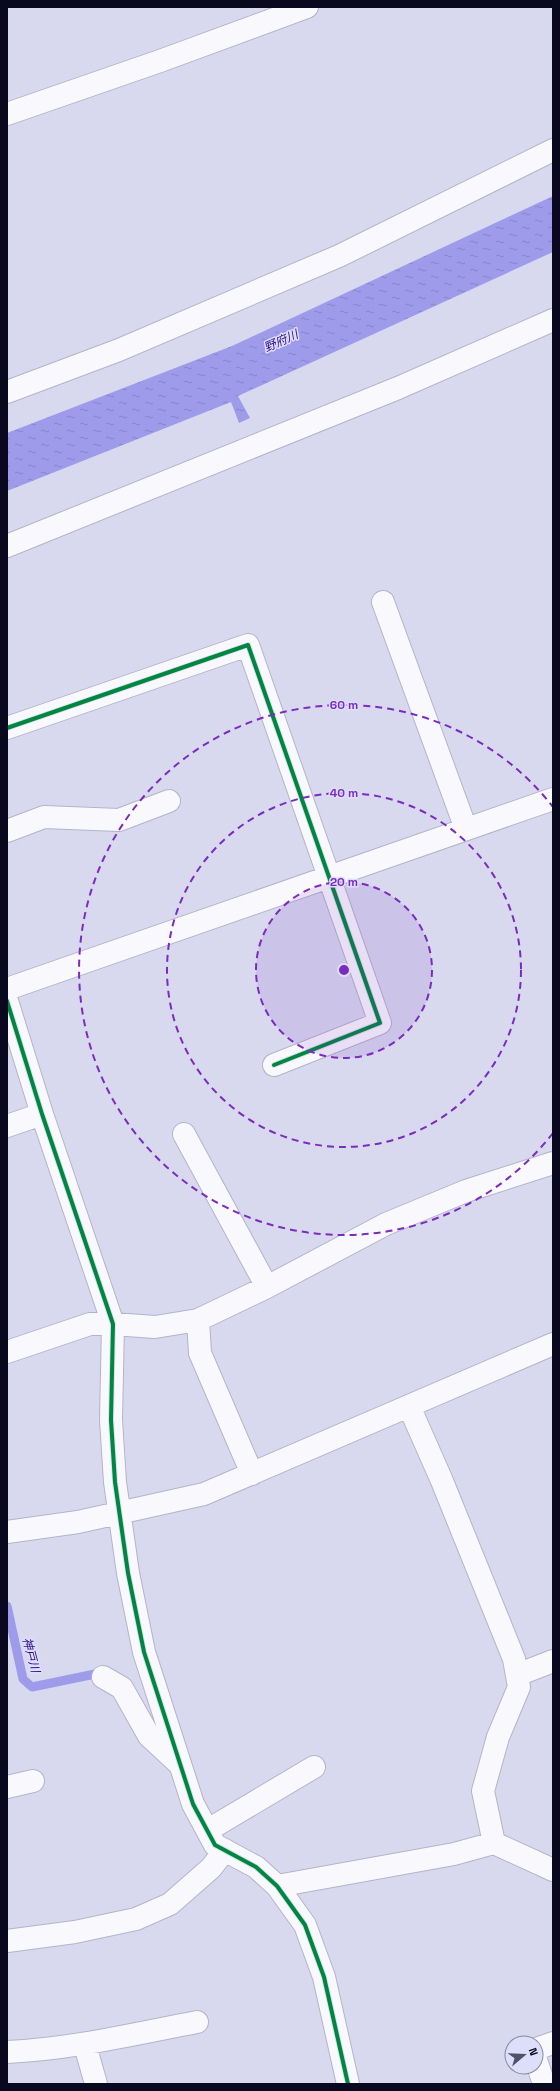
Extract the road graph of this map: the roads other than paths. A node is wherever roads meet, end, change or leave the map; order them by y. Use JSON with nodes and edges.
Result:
{"nodes":[{"id":1,"x":307,"y":7,"type":"edge"},
{"id":2,"x":7,"y":114,"type":"edge"},
{"id":3,"x":553,"y":150,"type":"edge"},
{"id":4,"x":553,"y":320,"type":"edge"},
{"id":5,"x":7,"y":392,"type":"edge"},
{"id":6,"x":7,"y":546,"type":"edge"},
{"id":7,"x":384,"y":602,"type":"dead end"},
{"id":8,"x":7,"y":728,"type":"edge"},
{"id":9,"x":553,"y":799,"type":"edge"},
{"id":10,"x":170,"y":801,"type":"dead end"},
{"id":11,"x":466,"y":829,"type":"junction"},
{"id":12,"x":7,"y":831,"type":"edge"},
{"id":13,"x":330,"y":877,"type":"junction"},
{"id":14,"x":7,"y":989,"type":"edge"},
{"id":15,"x":7,"y":1001,"type":"edge"},
{"id":16,"x":274,"y":1065,"type":"dead end"},
{"id":17,"x":42,"y":1114,"type":"junction"},
{"id":18,"x":7,"y":1126,"type":"edge"},
{"id":19,"x":184,"y":1134,"type":"dead end"},
{"id":20,"x":551,"y":1167,"type":"edge"},
{"id":21,"x":267,"y":1287,"type":"junction"},
{"id":22,"x":198,"y":1320,"type":"junction"},
{"id":23,"x":114,"y":1324,"type":"junction"},
{"id":24,"x":553,"y":1344,"type":"edge"},
{"id":25,"x":7,"y":1352,"type":"edge"},
{"id":26,"x":409,"y":1406,"type":"junction"},
{"id":27,"x":252,"y":1474,"type":"junction"},
{"id":28,"x":118,"y":1514,"type":"junction"},
{"id":29,"x":7,"y":1532,"type":"edge"},
{"id":30,"x":553,"y":1661,"type":"edge"},
{"id":31,"x":517,"y":1675,"type":"junction"},
{"id":32,"x":103,"y":1677,"type":"dead end"},
{"id":33,"x":180,"y":1765,"type":"junction"},
{"id":34,"x":314,"y":1767,"type":"dead end"},
{"id":35,"x":33,"y":1781,"type":"dead end"},
{"id":36,"x":7,"y":1787,"type":"edge"},
{"id":37,"x":208,"y":1830,"type":"junction"},
{"id":38,"x":494,"y":1843,"type":"junction"},
{"id":39,"x":225,"y":1850,"type":"junction"},
{"id":40,"x":553,"y":1870,"type":"edge"},
{"id":41,"x":277,"y":1886,"type":"junction"},
{"id":42,"x":7,"y":1941,"type":"edge"},
{"id":43,"x":197,"y":2022,"type":"dead end"},
{"id":44,"x":85,"y":2045,"type":"junction"},
{"id":45,"x":7,"y":2052,"type":"edge"},
{"id":46,"x":348,"y":2083,"type":"edge"},
{"id":47,"x":96,"y":2084,"type":"edge"}],
"edges":[{"from":1,"to":2,"type":"street"},
{"from":3,"to":5,"type":"street"},
{"from":4,"to":6,"type":"street"},
{"from":7,"to":11,"type":"street"},
{"from":8,"to":13,"type":"street"},
{"from":9,"to":11,"type":"street"},
{"from":10,"to":12,"type":"street"},
{"from":11,"to":13,"type":"street"},
{"from":13,"to":14,"type":"street"},
{"from":13,"to":16,"type":"street"},
{"from":15,"to":17,"type":"street"},
{"from":17,"to":18,"type":"street"},
{"from":17,"to":23,"type":"street"},
{"from":19,"to":21,"type":"street"},
{"from":20,"to":21,"type":"street"},
{"from":21,"to":22,"type":"street"},
{"from":22,"to":23,"type":"street"},
{"from":22,"to":27,"type":"street"},
{"from":23,"to":25,"type":"street"},
{"from":23,"to":28,"type":"street"},
{"from":24,"to":26,"type":"street"},
{"from":26,"to":27,"type":"street"},
{"from":26,"to":31,"type":"street"},
{"from":27,"to":28,"type":"street"},
{"from":28,"to":29,"type":"street"},
{"from":28,"to":33,"type":"street"},
{"from":30,"to":31,"type":"street"},
{"from":31,"to":38,"type":"street"},
{"from":32,"to":33,"type":"street"},
{"from":33,"to":37,"type":"street"},
{"from":34,"to":37,"type":"street"},
{"from":35,"to":36,"type":"street"},
{"from":37,"to":39,"type":"street"},
{"from":38,"to":40,"type":"street"},
{"from":38,"to":41,"type":"street"},
{"from":39,"to":41,"type":"street"},
{"from":39,"to":42,"type":"street"},
{"from":41,"to":46,"type":"street"},
{"from":43,"to":44,"type":"street"},
{"from":44,"to":45,"type":"street"},
{"from":44,"to":47,"type":"street"}]}
